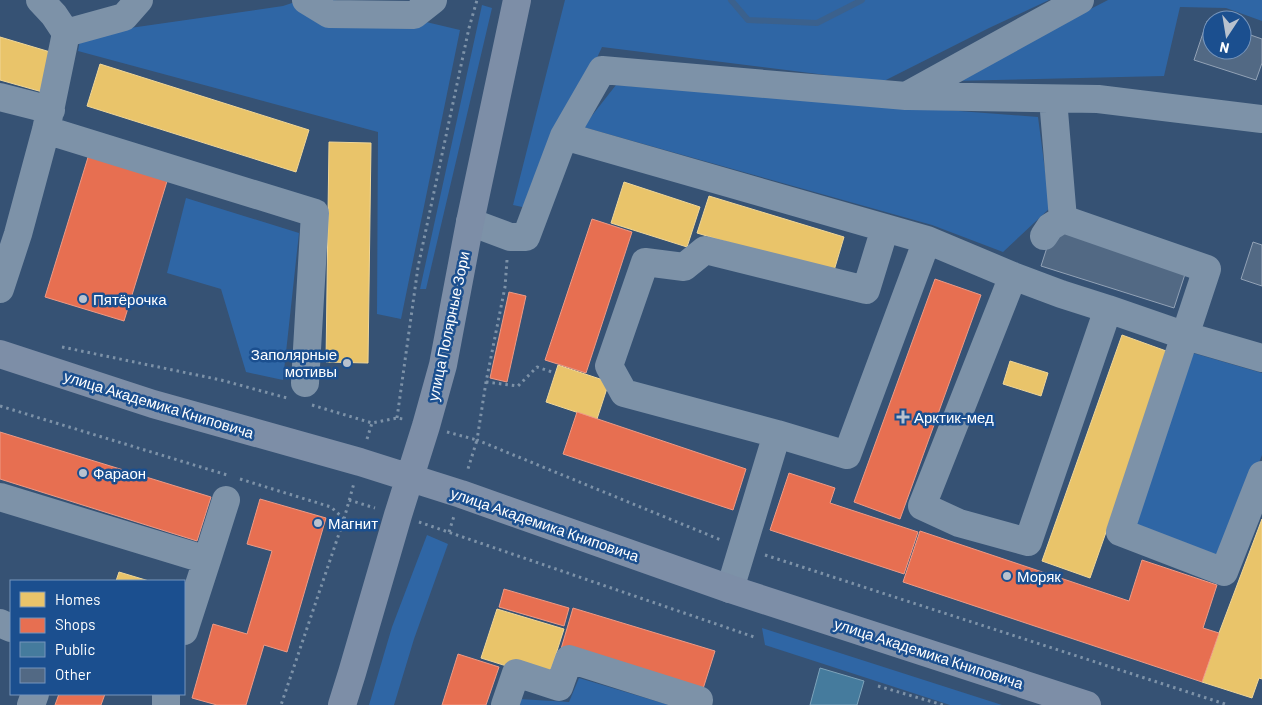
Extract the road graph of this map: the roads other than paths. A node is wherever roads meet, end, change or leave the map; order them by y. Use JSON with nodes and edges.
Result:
{"nodes":[{"id":1,"x":40,"y":0,"type":"edge"},
{"id":2,"x":139,"y":0,"type":"edge"},
{"id":3,"x":306,"y":0,"type":"edge"},
{"id":4,"x":433,"y":0,"type":"edge"},
{"id":5,"x":517,"y":0,"type":"edge"},
{"id":6,"x":1080,"y":0,"type":"edge"},
{"id":7,"x":66,"y":33,"type":"junction"},
{"id":8,"x":906,"y":96,"type":"junction"},
{"id":9,"x":0,"y":97,"type":"edge"},
{"id":10,"x":1054,"y":99,"type":"junction"},
{"id":11,"x":1262,"y":119,"type":"edge"},
{"id":12,"x":49,"y":120,"type":"junction"},
{"id":13,"x":564,"y":136,"type":"junction"},
{"id":14,"x":470,"y":222,"type":"junction"},
{"id":15,"x":885,"y":228,"type":"junction"},
{"id":16,"x":9,"y":232,"type":"edge"},
{"id":17,"x":927,"y":240,"type":"junction"},
{"id":18,"x":1013,"y":276,"type":"junction"},
{"id":19,"x":0,"y":288,"type":"edge"},
{"id":20,"x":1108,"y":309,"type":"junction"},
{"id":21,"x":1186,"y":336,"type":"junction"},
{"id":22,"x":0,"y":354,"type":"edge"},
{"id":23,"x":1262,"y":358,"type":"edge"},
{"id":24,"x":302,"y":396,"type":"road end"},
{"id":25,"x":777,"y":434,"type":"junction"},
{"id":26,"x":1262,"y":475,"type":"edge"},
{"id":27,"x":409,"y":478,"type":"junction"},
{"id":28,"x":0,"y":497,"type":"edge"},
{"id":29,"x":226,"y":500,"type":"dead end"},
{"id":30,"x":207,"y":560,"type":"junction"},
{"id":31,"x":730,"y":589,"type":"junction"},
{"id":32,"x":185,"y":628,"type":"edge"},
{"id":33,"x":342,"y":705,"type":"edge"},
{"id":34,"x":505,"y":705,"type":"edge"},
{"id":35,"x":698,"y":705,"type":"edge"},
{"id":36,"x":1087,"y":705,"type":"edge"}],
"edges":[{"from":1,"to":7,"type":"lane"},
{"from":2,"to":7,"type":"lane"},
{"from":3,"to":4,"type":"lane"},
{"from":5,"to":14,"type":"main road","name":"улица Полярные Зори"},
{"from":6,"to":8,"type":"lane"},
{"from":7,"to":12,"type":"lane"},
{"from":8,"to":10,"type":"lane"},
{"from":8,"to":13,"type":"lane"},
{"from":9,"to":12,"type":"lane"},
{"from":10,"to":11,"type":"lane"},
{"from":10,"to":21,"type":"lane"},
{"from":12,"to":16,"type":"lane"},
{"from":12,"to":24,"type":"lane"},
{"from":13,"to":14,"type":"lane"},
{"from":13,"to":15,"type":"lane"},
{"from":14,"to":27,"type":"main road","name":"улица Полярные Зори"},
{"from":15,"to":17,"type":"lane"},
{"from":15,"to":25,"type":"lane"},
{"from":16,"to":19,"type":"lane"},
{"from":17,"to":18,"type":"lane"},
{"from":17,"to":25,"type":"lane"},
{"from":18,"to":20,"type":"lane"},
{"from":18,"to":20,"type":"lane"},
{"from":20,"to":21,"type":"lane"},
{"from":21,"to":23,"type":"lane"},
{"from":21,"to":26,"type":"lane"},
{"from":22,"to":27,"type":"main road","name":"улица Академика Книповича"},
{"from":25,"to":31,"type":"lane"},
{"from":27,"to":31,"type":"main road","name":"улица Академика Книповича"},
{"from":27,"to":33,"type":"main road","name":"улица Полярные Зори"},
{"from":28,"to":30,"type":"lane"},
{"from":29,"to":30,"type":"lane"},
{"from":30,"to":32,"type":"lane"},
{"from":31,"to":36,"type":"main road","name":"улица Академика Книповича"},
{"from":34,"to":35,"type":"lane"}]}
